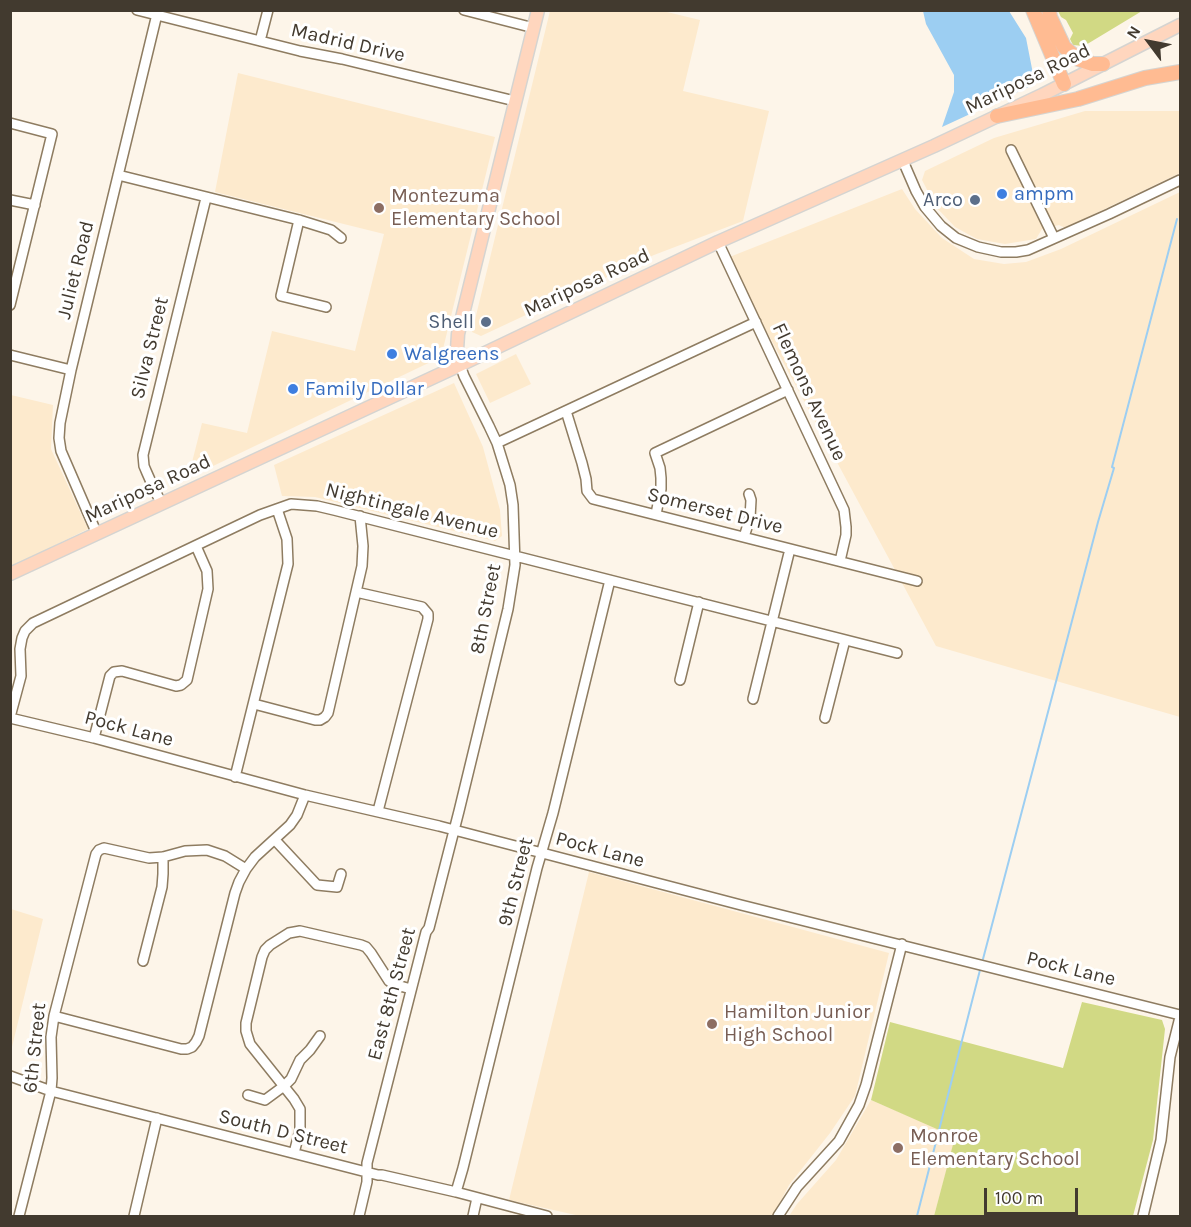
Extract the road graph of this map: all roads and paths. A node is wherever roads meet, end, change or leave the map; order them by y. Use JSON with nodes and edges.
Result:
{"nodes":[{"id":1,"x":137,"y":10,"type":"edge"},
{"id":2,"x":268,"y":10,"type":"edge"},
{"id":3,"x":464,"y":10,"type":"edge"},
{"id":4,"x":538,"y":10,"type":"edge"},
{"id":5,"x":1033,"y":10,"type":"edge"},
{"id":6,"x":1049,"y":10,"type":"edge"},
{"id":7,"x":158,"y":13,"type":"edge"},
{"id":8,"x":489,"y":14,"type":"edge"},
{"id":9,"x":1180,"y":25,"type":"edge"},
{"id":10,"x":534,"y":28,"type":"junction"},
{"id":11,"x":260,"y":41,"type":"junction"},
{"id":12,"x":1103,"y":64,"type":"junction"},
{"id":13,"x":1180,"y":72,"type":"edge"},
{"id":14,"x":1065,"y":84,"type":"junction"},
{"id":15,"x":515,"y":101,"type":"junction"},
{"id":16,"x":997,"y":116,"type":"junction"},
{"id":17,"x":10,"y":123,"type":"edge"},
{"id":18,"x":1011,"y":150,"type":"dead end"},
{"id":19,"x":903,"y":161,"type":"junction"},
{"id":20,"x":118,"y":175,"type":"junction"},
{"id":21,"x":1180,"y":180,"type":"edge"},
{"id":22,"x":206,"y":198,"type":"junction"},
{"id":23,"x":10,"y":200,"type":"edge"},
{"id":24,"x":35,"y":206,"type":"junction"},
{"id":25,"x":300,"y":220,"type":"junction"},
{"id":26,"x":341,"y":238,"type":"dead end"},
{"id":27,"x":1054,"y":238,"type":"junction"},
{"id":28,"x":718,"y":242,"type":"junction"},
{"id":29,"x":14,"y":278,"type":"edge"},
{"id":30,"x":10,"y":306,"type":"edge"},
{"id":31,"x":326,"y":307,"type":"dead end"},
{"id":32,"x":756,"y":322,"type":"junction"},
{"id":33,"x":10,"y":355,"type":"edge"},
{"id":34,"x":460,"y":365,"type":"junction"},
{"id":35,"x":70,"y":370,"type":"junction"},
{"id":36,"x":788,"y":390,"type":"junction"},
{"id":37,"x":566,"y":411,"type":"junction"},
{"id":38,"x":496,"y":443,"type":"junction"},
{"id":39,"x":749,"y":494,"type":"dead end"},
{"id":40,"x":162,"y":504,"type":"junction"},
{"id":41,"x":277,"y":508,"type":"junction"},
{"id":42,"x":656,"y":514,"type":"junction"},
{"id":43,"x":360,"y":516,"type":"junction"},
{"id":44,"x":98,"y":534,"type":"junction"},
{"id":45,"x":744,"y":537,"type":"junction"},
{"id":46,"x":196,"y":546,"type":"junction"},
{"id":47,"x":790,"y":549,"type":"junction"},
{"id":48,"x":514,"y":556,"type":"junction"},
{"id":49,"x":840,"y":561,"type":"junction"},
{"id":50,"x":10,"y":574,"type":"edge"},
{"id":51,"x":610,"y":580,"type":"junction"},
{"id":52,"x":917,"y":581,"type":"dead end"},
{"id":53,"x":356,"y":592,"type":"junction"},
{"id":54,"x":699,"y":602,"type":"junction"},
{"id":55,"x":772,"y":621,"type":"junction"},
{"id":56,"x":845,"y":640,"type":"junction"},
{"id":57,"x":897,"y":653,"type":"dead end"},
{"id":58,"x":680,"y":680,"type":"dead end"},
{"id":59,"x":753,"y":699,"type":"dead end"},
{"id":60,"x":254,"y":704,"type":"junction"},
{"id":61,"x":10,"y":718,"type":"edge"},
{"id":62,"x":825,"y":718,"type":"dead end"},
{"id":63,"x":94,"y":738,"type":"junction"},
{"id":64,"x":235,"y":777,"type":"junction"},
{"id":65,"x":305,"y":795,"type":"junction"},
{"id":66,"x":378,"y":811,"type":"junction"},
{"id":67,"x":454,"y":830,"type":"junction"},
{"id":68,"x":275,"y":840,"type":"junction"},
{"id":69,"x":541,"y":853,"type":"junction"},
{"id":70,"x":162,"y":857,"type":"junction"},
{"id":71,"x":246,"y":869,"type":"junction"},
{"id":72,"x":341,"y":874,"type":"dead end"},
{"id":73,"x":902,"y":944,"type":"junction"},
{"id":74,"x":143,"y":961,"type":"dead end"},
{"id":75,"x":411,"y":989,"type":"junction"},
{"id":76,"x":54,"y":1016,"type":"junction"},
{"id":77,"x":1180,"y":1016,"type":"edge"},
{"id":78,"x":320,"y":1036,"type":"dead end"},
{"id":79,"x":10,"y":1076,"type":"edge"},
{"id":80,"x":284,"y":1086,"type":"junction"},
{"id":81,"x":51,"y":1091,"type":"junction"},
{"id":82,"x":248,"y":1095,"type":"dead end"},
{"id":83,"x":157,"y":1118,"type":"junction"},
{"id":84,"x":294,"y":1153,"type":"junction"},
{"id":85,"x":367,"y":1170,"type":"junction"},
{"id":86,"x":456,"y":1192,"type":"junction"},
{"id":87,"x":477,"y":1198,"type":"junction"},
{"id":88,"x":19,"y":1216,"type":"edge"},
{"id":89,"x":134,"y":1216,"type":"edge"},
{"id":90,"x":359,"y":1216,"type":"edge"},
{"id":91,"x":473,"y":1216,"type":"edge"},
{"id":92,"x":548,"y":1216,"type":"edge"},
{"id":93,"x":778,"y":1216,"type":"edge"},
{"id":94,"x":1143,"y":1216,"type":"edge"}],
"edges":[{"from":1,"to":7,"type":"street","name":"Madrid Drive"},
{"from":2,"to":11,"type":"street"},
{"from":3,"to":8,"type":"street"},
{"from":4,"to":10,"type":"main road"},
{"from":5,"to":14,"type":"highway"},
{"from":6,"to":12,"type":"highway"},
{"from":7,"to":11,"type":"street","name":"Madrid Drive"},
{"from":7,"to":20,"type":"street","name":"Juliet Road"},
{"from":8,"to":10,"type":"street"},
{"from":9,"to":12,"type":"main road","name":"Mariposa Road"},
{"from":10,"to":15,"type":"main road"},
{"from":11,"to":15,"type":"street","name":"Madrid Drive"},
{"from":12,"to":14,"type":"main road","name":"Mariposa Road"},
{"from":13,"to":16,"type":"highway"},
{"from":14,"to":16,"type":"main road","name":"Mariposa Road"},
{"from":15,"to":34,"type":"main road"},
{"from":16,"to":19,"type":"main road","name":"Mariposa Road"},
{"from":17,"to":24,"type":"street"},
{"from":18,"to":27,"type":"street"},
{"from":19,"to":27,"type":"street"},
{"from":19,"to":28,"type":"main road","name":"Mariposa Road"},
{"from":20,"to":22,"type":"street"},
{"from":20,"to":35,"type":"street","name":"Juliet Road"},
{"from":21,"to":27,"type":"street"},
{"from":22,"to":25,"type":"street"},
{"from":22,"to":40,"type":"street","name":"Silva Street"},
{"from":23,"to":24,"type":"street"},
{"from":24,"to":29,"type":"street"},
{"from":25,"to":26,"type":"street"},
{"from":25,"to":31,"type":"street"},
{"from":28,"to":32,"type":"street","name":"Flemons Avenue"},
{"from":28,"to":34,"type":"main road","name":"Mariposa Road"},
{"from":29,"to":30,"type":"street"},
{"from":32,"to":36,"type":"street","name":"Flemons Avenue"},
{"from":32,"to":37,"type":"street"},
{"from":33,"to":35,"type":"street"},
{"from":34,"to":38,"type":"street","name":"8th Street"},
{"from":34,"to":40,"type":"main road","name":"Mariposa Road"},
{"from":35,"to":44,"type":"street","name":"Juliet Road"},
{"from":36,"to":42,"type":"street"},
{"from":36,"to":49,"type":"street","name":"Flemons Avenue"},
{"from":37,"to":38,"type":"street"},
{"from":37,"to":42,"type":"street","name":"Somerset Drive"},
{"from":38,"to":48,"type":"street","name":"8th Street"},
{"from":39,"to":45,"type":"street"},
{"from":40,"to":44,"type":"main road","name":"Mariposa Road"},
{"from":41,"to":43,"type":"street","name":"Nightingale Avenue"},
{"from":41,"to":46,"type":"street","name":"Nightingale Avenue"},
{"from":41,"to":60,"type":"street"},
{"from":42,"to":45,"type":"street","name":"Somerset Drive"},
{"from":43,"to":48,"type":"street","name":"Nightingale Avenue"},
{"from":43,"to":53,"type":"street"},
{"from":44,"to":50,"type":"main road","name":"Mariposa Road"},
{"from":45,"to":47,"type":"street","name":"Somerset Drive"},
{"from":46,"to":61,"type":"street","name":"Nightingale Avenue"},
{"from":46,"to":63,"type":"street"},
{"from":47,"to":49,"type":"street","name":"Somerset Drive"},
{"from":47,"to":55,"type":"street"},
{"from":48,"to":51,"type":"street","name":"Nightingale Avenue"},
{"from":48,"to":67,"type":"street","name":"8th Street"},
{"from":49,"to":52,"type":"street","name":"Somerset Drive"},
{"from":51,"to":54,"type":"street","name":"Nightingale Avenue"},
{"from":51,"to":69,"type":"street","name":"9th Street"},
{"from":53,"to":60,"type":"street"},
{"from":53,"to":66,"type":"street"},
{"from":54,"to":55,"type":"street","name":"Nightingale Avenue"},
{"from":54,"to":58,"type":"street"},
{"from":55,"to":56,"type":"street","name":"Nightingale Avenue"},
{"from":55,"to":59,"type":"street"},
{"from":56,"to":57,"type":"street","name":"Nightingale Avenue"},
{"from":56,"to":62,"type":"street"},
{"from":60,"to":64,"type":"street"},
{"from":61,"to":63,"type":"street","name":"Pock Lane"},
{"from":63,"to":64,"type":"street","name":"Pock Lane"},
{"from":64,"to":65,"type":"street","name":"Pock Lane"},
{"from":65,"to":66,"type":"street","name":"Pock Lane"},
{"from":65,"to":68,"type":"street"},
{"from":66,"to":67,"type":"street","name":"Pock Lane"},
{"from":67,"to":69,"type":"street","name":"Pock Lane"},
{"from":67,"to":75,"type":"street","name":"East 8th Street"},
{"from":68,"to":71,"type":"street"},
{"from":68,"to":72,"type":"street"},
{"from":69,"to":73,"type":"street","name":"Pock Lane"},
{"from":69,"to":86,"type":"street","name":"9th Street"},
{"from":70,"to":71,"type":"street"},
{"from":70,"to":74,"type":"street"},
{"from":70,"to":76,"type":"street","name":"6th Street"},
{"from":71,"to":76,"type":"street"},
{"from":73,"to":77,"type":"street","name":"Pock Lane"},
{"from":73,"to":93,"type":"street"},
{"from":75,"to":80,"type":"street"},
{"from":75,"to":85,"type":"street","name":"East 8th Street"},
{"from":76,"to":81,"type":"street","name":"6th Street"},
{"from":77,"to":94,"type":"street"},
{"from":78,"to":80,"type":"street"},
{"from":79,"to":81,"type":"street","name":"South D Street"},
{"from":80,"to":82,"type":"street"},
{"from":80,"to":84,"type":"street"},
{"from":81,"to":83,"type":"street","name":"South D Street"},
{"from":81,"to":88,"type":"street","name":"6th Street"},
{"from":83,"to":84,"type":"street","name":"South D Street"},
{"from":83,"to":89,"type":"street"},
{"from":84,"to":85,"type":"street","name":"South D Street"},
{"from":85,"to":86,"type":"street","name":"South D Street"},
{"from":85,"to":90,"type":"street","name":"East 8th Street"},
{"from":86,"to":87,"type":"street","name":"South D Street"},
{"from":87,"to":91,"type":"street"},
{"from":87,"to":92,"type":"street","name":"South D Street"}]}
